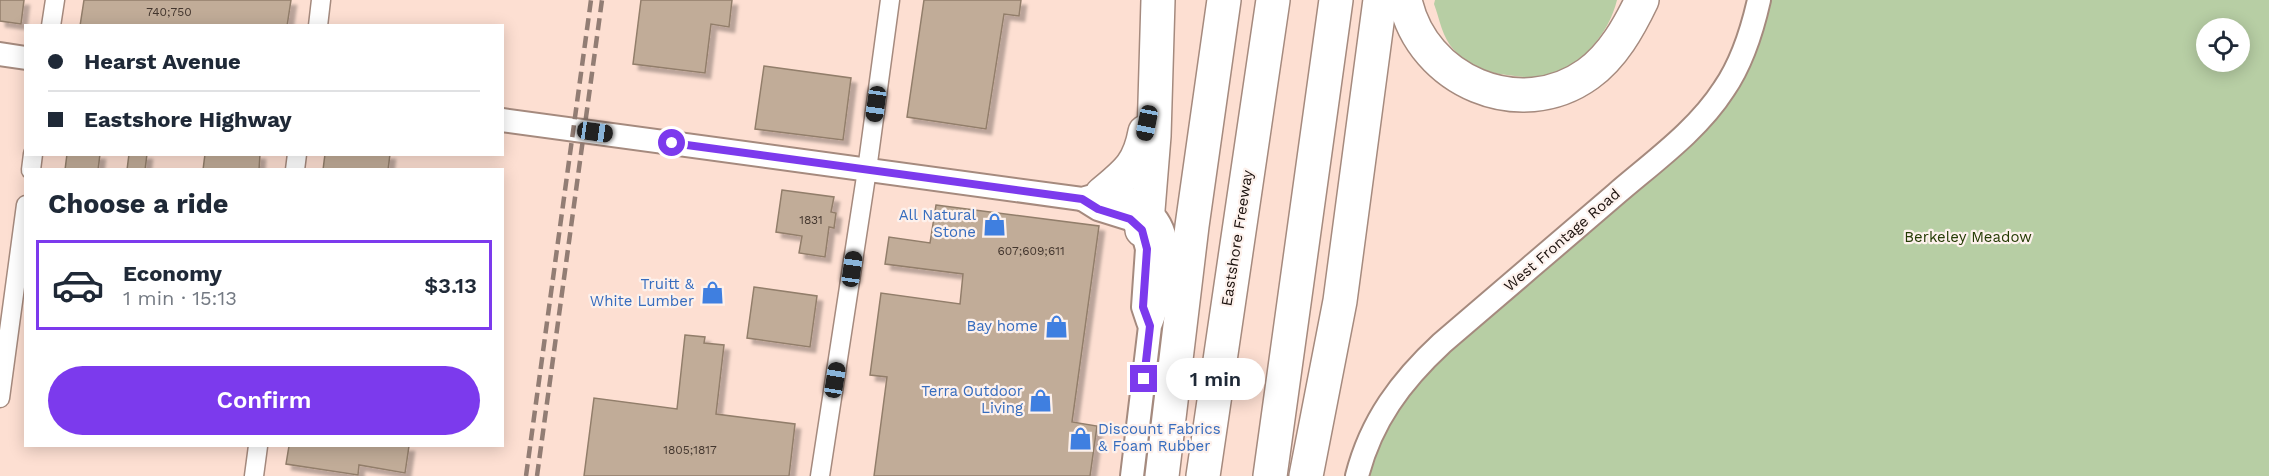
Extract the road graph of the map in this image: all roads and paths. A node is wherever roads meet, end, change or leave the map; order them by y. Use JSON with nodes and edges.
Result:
{"nodes":[{"id":1,"x":55,"y":0,"type":"edge"},
{"id":2,"x":321,"y":0,"type":"edge"},
{"id":3,"x":890,"y":0,"type":"edge"},
{"id":4,"x":1158,"y":0,"type":"edge"},
{"id":5,"x":1224,"y":0,"type":"edge"},
{"id":6,"x":1273,"y":0,"type":"edge"},
{"id":7,"x":1336,"y":0,"type":"edge"},
{"id":8,"x":1380,"y":0,"type":"edge"},
{"id":9,"x":1406,"y":0,"type":"edge"},
{"id":10,"x":1632,"y":0,"type":"edge"},
{"id":11,"x":1642,"y":0,"type":"edge"},
{"id":12,"x":1759,"y":0,"type":"edge"},
{"id":13,"x":51,"y":24,"type":"edge"},
{"id":14,"x":318,"y":24,"type":"edge"},
{"id":15,"x":1624,"y":32,"type":"junction"},
{"id":16,"x":0,"y":54,"type":"edge"},
{"id":17,"x":24,"y":58,"type":"edge"},
{"id":18,"x":1155,"y":64,"type":"junction"},
{"id":19,"x":504,"y":120,"type":"edge"},
{"id":20,"x":867,"y":170,"type":"junction"},
{"id":21,"x":1092,"y":196,"type":"junction"},
{"id":22,"x":24,"y":220,"type":"edge"},
{"id":23,"x":1145,"y":220,"type":"junction"},
{"id":24,"x":0,"y":398,"type":"edge"},
{"id":25,"x":258,"y":447,"type":"edge"},
{"id":26,"x":254,"y":476,"type":"edge"},
{"id":27,"x":820,"y":476,"type":"edge"},
{"id":28,"x":1132,"y":476,"type":"edge"},
{"id":29,"x":1162,"y":476,"type":"edge"},
{"id":30,"x":1203,"y":476,"type":"edge"},
{"id":31,"x":1270,"y":476,"type":"edge"},
{"id":32,"x":1306,"y":476,"type":"edge"},
{"id":33,"x":1357,"y":476,"type":"edge"}],
"edges":[{"from":1,"to":13,"type":"street"},
{"from":2,"to":14,"type":"street"},
{"from":3,"to":20,"type":"street"},
{"from":4,"to":18,"type":"highway"},
{"from":5,"to":29,"type":"highway"},
{"from":6,"to":30,"type":"highway","name":"Eastshore Freeway"},
{"from":7,"to":31,"type":"highway"},
{"from":8,"to":32,"type":"highway"},
{"from":9,"to":15,"type":"highway"},
{"from":10,"to":15,"type":"highway"},
{"from":11,"to":15,"type":"highway"},
{"from":12,"to":33,"type":"street","name":"West Frontage Road"},
{"from":16,"to":17,"type":"street"},
{"from":18,"to":21,"type":"highway"},
{"from":18,"to":23,"type":"highway"},
{"from":19,"to":20,"type":"street"},
{"from":20,"to":21,"type":"street"},
{"from":20,"to":27,"type":"street"},
{"from":21,"to":23,"type":"street"},
{"from":22,"to":24,"type":"street"},
{"from":23,"to":28,"type":"street"},
{"from":25,"to":26,"type":"street"}]}
